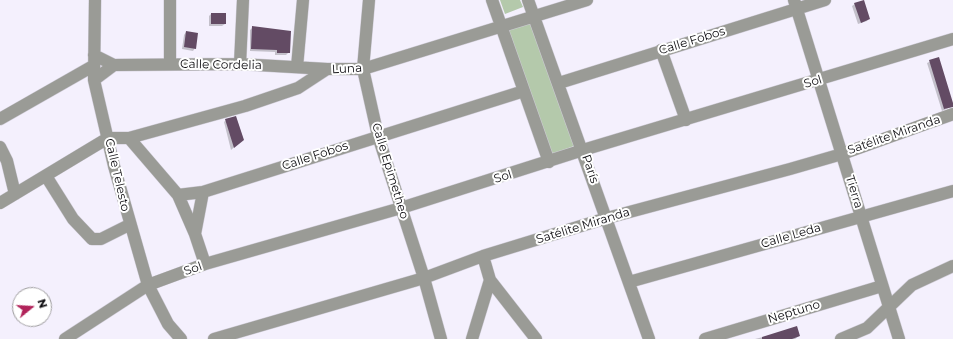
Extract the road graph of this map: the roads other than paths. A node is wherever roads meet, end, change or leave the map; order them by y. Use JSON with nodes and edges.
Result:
{"nodes":[{"id":1,"x":95,"y":0,"type":"edge"},
{"id":2,"x":170,"y":0,"type":"edge"},
{"id":3,"x":243,"y":0,"type":"edge"},
{"id":4,"x":303,"y":0,"type":"edge"},
{"id":5,"x":369,"y":0,"type":"edge"},
{"id":6,"x":492,"y":0,"type":"edge"},
{"id":7,"x":528,"y":0,"type":"edge"},
{"id":8,"x":587,"y":0,"type":"edge"},
{"id":9,"x":825,"y":0,"type":"edge"},
{"id":10,"x":796,"y":4,"type":"edge"},
{"id":11,"x":534,"y":17,"type":"junction"},
{"id":12,"x":501,"y":26,"type":"junction"},
{"id":13,"x":953,"y":39,"type":"edge"},
{"id":14,"x":661,"y":50,"type":"junction"},
{"id":15,"x":94,"y":61,"type":"junction"},
{"id":16,"x":170,"y":64,"type":"junction"},
{"id":17,"x":240,"y":64,"type":"junction"},
{"id":18,"x":114,"y":65,"type":"junction"},
{"id":19,"x":297,"y":66,"type":"junction"},
{"id":20,"x":327,"y":69,"type":"junction"},
{"id":21,"x":363,"y":69,"type":"junction"},
{"id":22,"x":94,"y":80,"type":"junction"},
{"id":23,"x":819,"y":80,"type":"junction"},
{"id":24,"x":559,"y":83,"type":"junction"},
{"id":25,"x":524,"y":90,"type":"junction"},
{"id":26,"x":953,"y":114,"type":"edge"},
{"id":27,"x":0,"y":119,"type":"edge"},
{"id":28,"x":686,"y":120,"type":"junction"},
{"id":29,"x":378,"y":136,"type":"junction"},
{"id":30,"x":108,"y":138,"type":"junction"},
{"id":31,"x":129,"y":138,"type":"junction"},
{"id":32,"x":0,"y":147,"type":"edge"},
{"id":33,"x":583,"y":150,"type":"junction"},
{"id":34,"x":842,"y":154,"type":"junction"},
{"id":35,"x":549,"y":162,"type":"junction"},
{"id":36,"x":46,"y":176,"type":"junction"},
{"id":37,"x":953,"y":191,"type":"edge"},
{"id":38,"x":203,"y":192,"type":"junction"},
{"id":39,"x":15,"y":194,"type":"junction"},
{"id":40,"x":178,"y":195,"type":"junction"},
{"id":41,"x":0,"y":203,"type":"edge"},
{"id":42,"x":401,"y":208,"type":"junction"},
{"id":43,"x":861,"y":217,"type":"junction"},
{"id":44,"x":607,"y":218,"type":"junction"},
{"id":45,"x":129,"y":225,"type":"junction"},
{"id":46,"x":195,"y":234,"type":"junction"},
{"id":47,"x":483,"y":256,"type":"junction"},
{"id":48,"x":205,"y":264,"type":"junction"},
{"id":49,"x":953,"y":266,"type":"edge"},
{"id":50,"x":424,"y":278,"type":"junction"},
{"id":51,"x":490,"y":280,"type":"junction"},
{"id":52,"x":629,"y":282,"type":"junction"},
{"id":53,"x":148,"y":285,"type":"junction"},
{"id":54,"x":882,"y":286,"type":"junction"},
{"id":55,"x":889,"y":308,"type":"junction"},
{"id":56,"x":868,"y":333,"type":"edge"},
{"id":57,"x":65,"y":339,"type":"edge"},
{"id":58,"x":181,"y":339,"type":"edge"},
{"id":59,"x":214,"y":339,"type":"edge"},
{"id":60,"x":441,"y":339,"type":"edge"},
{"id":61,"x":472,"y":339,"type":"edge"},
{"id":62,"x":536,"y":339,"type":"edge"},
{"id":63,"x":649,"y":339,"type":"edge"},
{"id":64,"x":705,"y":339,"type":"edge"},
{"id":65,"x":841,"y":339,"type":"edge"},
{"id":66,"x":899,"y":339,"type":"edge"}],
"edges":[{"from":1,"to":15,"type":"street","name":"Calle Telesto"},
{"from":2,"to":16,"type":"street"},
{"from":3,"to":17,"type":"street"},
{"from":4,"to":19,"type":"street"},
{"from":5,"to":21,"type":"street","name":"Calle Epimetheo"},
{"from":6,"to":12,"type":"street"},
{"from":7,"to":11,"type":"street","name":"París"},
{"from":8,"to":11,"type":"street","name":"Luna"},
{"from":9,"to":10,"type":"street","name":"Calle Fobos"},
{"from":10,"to":14,"type":"street","name":"Calle Fobos"},
{"from":10,"to":23,"type":"street","name":"Tierra"},
{"from":11,"to":12,"type":"street","name":"Luna"},
{"from":11,"to":24,"type":"street","name":"París"},
{"from":12,"to":21,"type":"street","name":"Luna"},
{"from":12,"to":25,"type":"street"},
{"from":13,"to":23,"type":"street","name":"Sol"},
{"from":14,"to":24,"type":"street","name":"Calle Fobos"},
{"from":14,"to":28,"type":"street"},
{"from":15,"to":18,"type":"street","name":"Calle Cordelia"},
{"from":15,"to":22,"type":"street","name":"Calle Telesto"},
{"from":15,"to":27,"type":"street"},
{"from":16,"to":17,"type":"street","name":"Calle Cordelia"},
{"from":16,"to":18,"type":"street","name":"Calle Cordelia"},
{"from":17,"to":19,"type":"street","name":"Calle Cordelia"},
{"from":18,"to":22,"type":"street"},
{"from":19,"to":20,"type":"street","name":"Calle Cordelia"},
{"from":20,"to":21,"type":"street","name":"Luna"},
{"from":20,"to":31,"type":"street","name":"Luna"},
{"from":21,"to":29,"type":"street","name":"Calle Epimetheo"},
{"from":22,"to":30,"type":"street","name":"Calle Telesto"},
{"from":23,"to":28,"type":"street","name":"Sol"},
{"from":23,"to":34,"type":"street","name":"Tierra"},
{"from":24,"to":33,"type":"street","name":"París"},
{"from":25,"to":29,"type":"street","name":"Calle Fobos"},
{"from":25,"to":35,"type":"street"},
{"from":26,"to":34,"type":"street","name":"Satélite Miranda"},
{"from":28,"to":33,"type":"street","name":"Sol"},
{"from":29,"to":38,"type":"street","name":"Calle Fobos"},
{"from":29,"to":42,"type":"street","name":"Calle Epimetheo"},
{"from":30,"to":31,"type":"street","name":"Luna"},
{"from":30,"to":36,"type":"street"},
{"from":30,"to":45,"type":"street","name":"Calle Telesto"},
{"from":31,"to":40,"type":"street"},
{"from":32,"to":39,"type":"street"},
{"from":33,"to":35,"type":"street","name":"Sol"},
{"from":33,"to":44,"type":"street","name":"París"},
{"from":34,"to":43,"type":"street","name":"Tierra"},
{"from":34,"to":44,"type":"street","name":"Satélite Miranda"},
{"from":35,"to":42,"type":"street","name":"Sol"},
{"from":36,"to":39,"type":"street"},
{"from":36,"to":45,"type":"street"},
{"from":37,"to":43,"type":"street","name":"Calle Leda"},
{"from":38,"to":40,"type":"street","name":"Calle Fobos"},
{"from":38,"to":46,"type":"street"},
{"from":39,"to":41,"type":"street"},
{"from":40,"to":46,"type":"street"},
{"from":42,"to":48,"type":"street","name":"Sol"},
{"from":42,"to":50,"type":"street","name":"Calle Epimetheo"},
{"from":43,"to":52,"type":"street","name":"Calle Leda"},
{"from":43,"to":54,"type":"street","name":"Tierra"},
{"from":44,"to":47,"type":"street","name":"Satélite Miranda"},
{"from":44,"to":52,"type":"street","name":"París"},
{"from":45,"to":53,"type":"street","name":"Calle Telesto"},
{"from":46,"to":48,"type":"street"},
{"from":47,"to":50,"type":"street","name":"Satélite Miranda"},
{"from":47,"to":51,"type":"street"},
{"from":48,"to":53,"type":"street","name":"Sol"},
{"from":49,"to":55,"type":"street"},
{"from":50,"to":59,"type":"street","name":"Satélite Miranda"},
{"from":50,"to":60,"type":"street","name":"Calle Epimetheo"},
{"from":51,"to":61,"type":"street"},
{"from":51,"to":62,"type":"street"},
{"from":52,"to":63,"type":"street","name":"París"},
{"from":53,"to":57,"type":"street","name":"Sol"},
{"from":53,"to":58,"type":"street","name":"Calle Telesto"},
{"from":54,"to":55,"type":"street","name":"Tierra"},
{"from":54,"to":64,"type":"street","name":"Neptuno"},
{"from":55,"to":56,"type":"street"},
{"from":55,"to":66,"type":"street","name":"Tierra"},
{"from":56,"to":65,"type":"street"}]}
